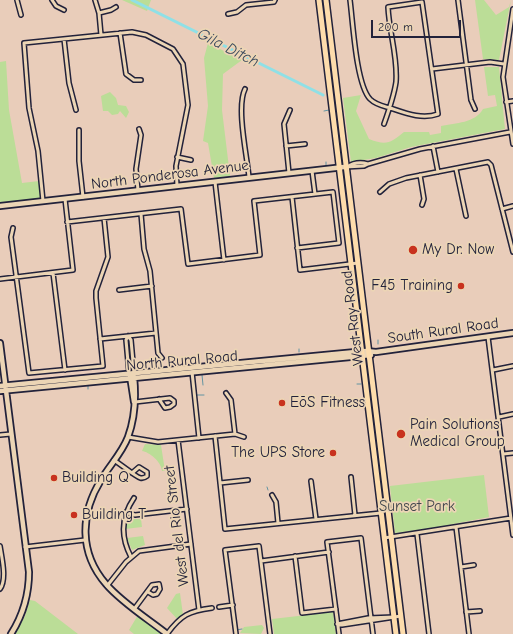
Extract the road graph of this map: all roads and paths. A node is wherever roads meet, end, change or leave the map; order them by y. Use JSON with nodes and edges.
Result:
{"nodes":[{"id":1,"x":17,"y":0,"type":"edge"},
{"id":2,"x":52,"y":0,"type":"edge"},
{"id":3,"x":95,"y":0,"type":"edge"},
{"id":4,"x":275,"y":0,"type":"edge"},
{"id":5,"x":319,"y":0,"type":"edge"},
{"id":6,"x":326,"y":0,"type":"edge"},
{"id":7,"x":350,"y":0,"type":"edge"},
{"id":8,"x":458,"y":0,"type":"edge"},
{"id":9,"x":116,"y":7,"type":"dead end"},
{"id":10,"x":513,"y":9,"type":"edge"},
{"id":11,"x":64,"y":10,"type":"dead end"},
{"id":12,"x":99,"y":12,"type":"junction"},
{"id":13,"x":228,"y":14,"type":"dead end"},
{"id":14,"x":21,"y":15,"type":"dead end"},
{"id":15,"x":120,"y":33,"type":"junction"},
{"id":16,"x":101,"y":35,"type":"junction"},
{"id":17,"x":64,"y":39,"type":"junction"},
{"id":18,"x":504,"y":64,"type":"junction"},
{"id":19,"x":466,"y":65,"type":"junction"},
{"id":20,"x":432,"y":69,"type":"junction"},
{"id":21,"x":141,"y":80,"type":"dead end"},
{"id":22,"x":245,"y":89,"type":"dead end"},
{"id":23,"x":513,"y":101,"type":"edge"},
{"id":24,"x":506,"y":102,"type":"junction"},
{"id":25,"x":390,"y":108,"type":"junction"},
{"id":26,"x":475,"y":109,"type":"dead end"},
{"id":27,"x":76,"y":110,"type":"dead end"},
{"id":28,"x":290,"y":110,"type":"dead end"},
{"id":29,"x":384,"y":124,"type":"dead end"},
{"id":30,"x":140,"y":129,"type":"dead end"},
{"id":31,"x":78,"y":130,"type":"dead end"},
{"id":32,"x":510,"y":132,"type":"junction"},
{"id":33,"x":305,"y":144,"type":"dead end"},
{"id":34,"x":513,"y":144,"type":"edge"},
{"id":35,"x":286,"y":146,"type":"junction"},
{"id":36,"x":433,"y":146,"type":"junction"},
{"id":37,"x":177,"y":157,"type":"junction"},
{"id":38,"x":191,"y":160,"type":"dead end"},
{"id":39,"x":343,"y":167,"type":"junction"},
{"id":40,"x":456,"y":169,"type":"junction"},
{"id":41,"x":312,"y":171,"type":"junction"},
{"id":42,"x":438,"y":172,"type":"junction"},
{"id":43,"x":289,"y":173,"type":"junction"},
{"id":44,"x":420,"y":175,"type":"junction"},
{"id":45,"x":250,"y":177,"type":"junction"},
{"id":46,"x":215,"y":182,"type":"junction"},
{"id":47,"x":177,"y":186,"type":"junction"},
{"id":48,"x":138,"y":190,"type":"junction"},
{"id":49,"x":380,"y":192,"type":"dead end"},
{"id":50,"x":315,"y":194,"type":"junction"},
{"id":51,"x":292,"y":196,"type":"junction"},
{"id":52,"x":83,"y":197,"type":"junction"},
{"id":53,"x":65,"y":199,"type":"junction"},
{"id":54,"x":43,"y":202,"type":"junction"},
{"id":55,"x":422,"y":205,"type":"dead end"},
{"id":56,"x":0,"y":206,"type":"edge"},
{"id":57,"x":513,"y":206,"type":"edge"},
{"id":58,"x":502,"y":210,"type":"junction"},
{"id":59,"x":141,"y":214,"type":"junction"},
{"id":60,"x":466,"y":216,"type":"dead end"},
{"id":61,"x":104,"y":218,"type":"junction"},
{"id":62,"x":67,"y":222,"type":"junction"},
{"id":63,"x":13,"y":228,"type":"dead end"},
{"id":64,"x":298,"y":248,"type":"junction"},
{"id":65,"x":513,"y":252,"type":"edge"},
{"id":66,"x":224,"y":260,"type":"junction"},
{"id":67,"x":359,"y":263,"type":"junction"},
{"id":68,"x":352,"y":264,"type":"junction"},
{"id":69,"x":53,"y":273,"type":"junction"},
{"id":70,"x":16,"y":277,"type":"junction"},
{"id":71,"x":0,"y":279,"type":"edge"},
{"id":72,"x":152,"y":286,"type":"junction"},
{"id":73,"x":119,"y":290,"type":"dead end"},
{"id":74,"x":513,"y":333,"type":"edge"},
{"id":75,"x":156,"y":334,"type":"junction"},
{"id":76,"x":128,"y":336,"type":"junction"},
{"id":77,"x":488,"y":337,"type":"junction"},
{"id":78,"x":100,"y":339,"type":"junction"},
{"id":79,"x":0,"y":343,"type":"edge"},
{"id":80,"x":367,"y":353,"type":"junction"},
{"id":81,"x":162,"y":358,"type":"dead end"},
{"id":82,"x":513,"y":366,"type":"edge"},
{"id":83,"x":65,"y":370,"type":"junction"},
{"id":84,"x":192,"y":370,"type":"junction"},
{"id":85,"x":493,"y":370,"type":"junction"},
{"id":86,"x":132,"y":376,"type":"junction"},
{"id":87,"x":4,"y":387,"type":"edge"},
{"id":88,"x":0,"y":391,"type":"edge"},
{"id":89,"x":226,"y":393,"type":"dead end"},
{"id":90,"x":159,"y":399,"type":"junction"},
{"id":91,"x":134,"y":402,"type":"junction"},
{"id":92,"x":513,"y":414,"type":"edge"},
{"id":93,"x":499,"y":417,"type":"junction"},
{"id":94,"x":11,"y":434,"type":"junction"},
{"id":95,"x":235,"y":434,"type":"junction"},
{"id":96,"x":0,"y":435,"type":"edge"},
{"id":97,"x":215,"y":436,"type":"junction"},
{"id":98,"x":128,"y":437,"type":"junction"},
{"id":99,"x":244,"y":437,"type":"dead end"},
{"id":100,"x":198,"y":438,"type":"junction"},
{"id":101,"x":178,"y":440,"type":"junction"},
{"id":102,"x":379,"y":443,"type":"junction"},
{"id":103,"x":373,"y":444,"type":"junction"},
{"id":104,"x":513,"y":453,"type":"edge"},
{"id":105,"x":503,"y":454,"type":"junction"},
{"id":106,"x":114,"y":460,"type":"junction"},
{"id":107,"x":132,"y":473,"type":"junction"},
{"id":108,"x":351,"y":477,"type":"dead end"},
{"id":109,"x":248,"y":480,"type":"dead end"},
{"id":110,"x":311,"y":481,"type":"dead end"},
{"id":111,"x":220,"y":483,"type":"junction"},
{"id":112,"x":272,"y":495,"type":"dead end"},
{"id":113,"x":134,"y":498,"type":"dead end"},
{"id":114,"x":186,"y":509,"type":"junction"},
{"id":115,"x":126,"y":512,"type":"junction"},
{"id":116,"x":381,"y":513,"type":"junction"},
{"id":117,"x":355,"y":515,"type":"junction"},
{"id":118,"x":511,"y":518,"type":"junction"},
{"id":119,"x":316,"y":519,"type":"junction"},
{"id":120,"x":252,"y":521,"type":"dead end"},
{"id":121,"x":278,"y":523,"type":"junction"},
{"id":122,"x":252,"y":526,"type":"junction"},
{"id":123,"x":456,"y":527,"type":"junction"},
{"id":124,"x":418,"y":534,"type":"junction"},
{"id":125,"x":513,"y":535,"type":"edge"},
{"id":126,"x":384,"y":538,"type":"junction"},
{"id":127,"x":391,"y":538,"type":"junction"},
{"id":128,"x":84,"y":540,"type":"junction"},
{"id":129,"x":191,"y":544,"type":"junction"},
{"id":130,"x":0,"y":546,"type":"edge"},
{"id":131,"x":25,"y":547,"type":"junction"},
{"id":132,"x":329,"y":552,"type":"junction"},
{"id":133,"x":295,"y":556,"type":"junction"},
{"id":134,"x":131,"y":557,"type":"junction"},
{"id":135,"x":261,"y":560,"type":"junction"},
{"id":136,"x":474,"y":565,"type":"dead end"},
{"id":137,"x":461,"y":567,"type":"junction"},
{"id":138,"x":107,"y":586,"type":"junction"},
{"id":139,"x":0,"y":589,"type":"edge"},
{"id":140,"x":148,"y":592,"type":"dead end"},
{"id":141,"x":233,"y":605,"type":"junction"},
{"id":142,"x":219,"y":607,"type":"dead end"},
{"id":143,"x":135,"y":608,"type":"junction"},
{"id":144,"x":212,"y":608,"type":"dead end"},
{"id":145,"x":336,"y":609,"type":"junction"},
{"id":146,"x":198,"y":610,"type":"junction"},
{"id":147,"x":480,"y":611,"type":"dead end"},
{"id":148,"x":466,"y":612,"type":"junction"},
{"id":149,"x":401,"y":616,"type":"junction"},
{"id":150,"x":394,"y":617,"type":"junction"},
{"id":151,"x":371,"y":620,"type":"junction"},
{"id":152,"x":338,"y":624,"type":"junction"},
{"id":153,"x":11,"y":634,"type":"edge"},
{"id":154,"x":167,"y":634,"type":"edge"},
{"id":155,"x":236,"y":634,"type":"edge"},
{"id":156,"x":270,"y":634,"type":"edge"},
{"id":157,"x":339,"y":634,"type":"edge"},
{"id":158,"x":373,"y":634,"type":"edge"},
{"id":159,"x":396,"y":634,"type":"edge"},
{"id":160,"x":403,"y":634,"type":"edge"},
{"id":161,"x":429,"y":634,"type":"edge"},
{"id":162,"x":469,"y":634,"type":"edge"}],
"edges":[{"from":1,"to":14,"type":"street"},
{"from":2,"to":11,"type":"street"},
{"from":3,"to":12,"type":"street"},
{"from":4,"to":13,"type":"street"},
{"from":5,"to":39,"type":"main road","name":"West Ray Road"},
{"from":6,"to":39,"type":"main road","name":"West Ray Road"},
{"from":7,"to":25,"type":"street"},
{"from":8,"to":19,"type":"street"},
{"from":9,"to":12,"type":"street"},
{"from":10,"to":18,"type":"street"},
{"from":12,"to":16,"type":"street"},
{"from":15,"to":16,"type":"street"},
{"from":15,"to":21,"type":"street"},
{"from":15,"to":37,"type":"street"},
{"from":16,"to":17,"type":"street"},
{"from":17,"to":27,"type":"street"},
{"from":17,"to":54,"type":"street"},
{"from":18,"to":19,"type":"street"},
{"from":18,"to":24,"type":"street"},
{"from":19,"to":20,"type":"street"},
{"from":19,"to":26,"type":"street"},
{"from":20,"to":25,"type":"street"},
{"from":20,"to":25,"type":"street"},
{"from":22,"to":45,"type":"street"},
{"from":23,"to":24,"type":"street"},
{"from":24,"to":32,"type":"street"},
{"from":25,"to":29,"type":"street"},
{"from":28,"to":35,"type":"street"},
{"from":30,"to":48,"type":"street"},
{"from":31,"to":52,"type":"street"},
{"from":32,"to":34,"type":"street"},
{"from":32,"to":36,"type":"street"},
{"from":33,"to":35,"type":"street"},
{"from":35,"to":43,"type":"street"},
{"from":36,"to":39,"type":"street"},
{"from":36,"to":42,"type":"street"},
{"from":37,"to":38,"type":"street"},
{"from":37,"to":47,"type":"street"},
{"from":39,"to":41,"type":"street","name":"North Ponderosa Avenue"},
{"from":39,"to":67,"type":"main road","name":"West Ray Road"},
{"from":39,"to":68,"type":"main road","name":"West Ray Road"},
{"from":40,"to":42,"type":"street"},
{"from":40,"to":58,"type":"street"},
{"from":40,"to":60,"type":"street"},
{"from":41,"to":43,"type":"street","name":"North Ponderosa Avenue"},
{"from":41,"to":50,"type":"street"},
{"from":42,"to":44,"type":"street"},
{"from":43,"to":45,"type":"street","name":"North Ponderosa Avenue"},
{"from":44,"to":49,"type":"street"},
{"from":44,"to":55,"type":"street"},
{"from":45,"to":46,"type":"street","name":"North Ponderosa Avenue"},
{"from":46,"to":47,"type":"street","name":"North Ponderosa Avenue"},
{"from":46,"to":66,"type":"street"},
{"from":47,"to":48,"type":"street","name":"North Ponderosa Avenue"},
{"from":48,"to":52,"type":"street","name":"North Ponderosa Avenue"},
{"from":50,"to":51,"type":"street"},
{"from":50,"to":64,"type":"street"},
{"from":51,"to":64,"type":"street"},
{"from":51,"to":66,"type":"street"},
{"from":52,"to":53,"type":"street","name":"North Ponderosa Avenue"},
{"from":53,"to":54,"type":"street","name":"North Ponderosa Avenue"},
{"from":53,"to":62,"type":"street"},
{"from":54,"to":56,"type":"street","name":"North Ponderosa Avenue"},
{"from":57,"to":58,"type":"street"},
{"from":58,"to":65,"type":"street"},
{"from":59,"to":61,"type":"street"},
{"from":59,"to":66,"type":"street"},
{"from":59,"to":72,"type":"street"},
{"from":61,"to":62,"type":"street"},
{"from":61,"to":78,"type":"street"},
{"from":62,"to":69,"type":"street"},
{"from":63,"to":70,"type":"street"},
{"from":64,"to":68,"type":"street"},
{"from":67,"to":68,"type":"street"},
{"from":67,"to":80,"type":"main road","name":"West Ray Road"},
{"from":68,"to":80,"type":"main road","name":"West Ray Road"},
{"from":69,"to":70,"type":"street"},
{"from":69,"to":83,"type":"street"},
{"from":70,"to":71,"type":"street"},
{"from":70,"to":83,"type":"street"},
{"from":72,"to":73,"type":"street"},
{"from":72,"to":75,"type":"street"},
{"from":74,"to":77,"type":"street","name":"South Rural Road"},
{"from":75,"to":76,"type":"street"},
{"from":75,"to":81,"type":"street"},
{"from":76,"to":78,"type":"street"},
{"from":76,"to":86,"type":"street"},
{"from":77,"to":80,"type":"street","name":"South Rural Road"},
{"from":77,"to":85,"type":"street"},
{"from":78,"to":83,"type":"street"},
{"from":79,"to":87,"type":"street"},
{"from":80,"to":84,"type":"street","name":"North Rural Road"},
{"from":80,"to":102,"type":"main road","name":"West Ray Road"},
{"from":80,"to":103,"type":"main road","name":"West Ray Road"},
{"from":82,"to":85,"type":"street"},
{"from":84,"to":86,"type":"street","name":"North Rural Road"},
{"from":84,"to":100,"type":"street"},
{"from":85,"to":93,"type":"street"},
{"from":86,"to":87,"type":"street","name":"North Rural Road"},
{"from":86,"to":91,"type":"street"},
{"from":87,"to":88,"type":"street","name":"North Rural Road"},
{"from":87,"to":94,"type":"street"},
{"from":89,"to":95,"type":"street"},
{"from":90,"to":90,"type":"street"},
{"from":90,"to":91,"type":"street"},
{"from":91,"to":98,"type":"street"},
{"from":92,"to":93,"type":"street"},
{"from":93,"to":105,"type":"street"},
{"from":94,"to":96,"type":"street"},
{"from":94,"to":131,"type":"street"},
{"from":95,"to":97,"type":"street"},
{"from":95,"to":99,"type":"street"},
{"from":97,"to":100,"type":"street"},
{"from":97,"to":111,"type":"street"},
{"from":98,"to":101,"type":"street"},
{"from":98,"to":106,"type":"street"},
{"from":100,"to":101,"type":"street"},
{"from":101,"to":114,"type":"street","name":"West del Rio Street"},
{"from":102,"to":103,"type":"main road"},
{"from":102,"to":127,"type":"main road","name":"West Ray Road"},
{"from":103,"to":116,"type":"main road","name":"West Ray Road"},
{"from":104,"to":105,"type":"street"},
{"from":105,"to":118,"type":"street"},
{"from":106,"to":107,"type":"street"},
{"from":106,"to":128,"type":"street"},
{"from":107,"to":107,"type":"street"},
{"from":108,"to":117,"type":"street"},
{"from":109,"to":111,"type":"street"},
{"from":110,"to":119,"type":"street"},
{"from":111,"to":122,"type":"street"},
{"from":112,"to":121,"type":"street"},
{"from":113,"to":115,"type":"street"},
{"from":114,"to":115,"type":"street"},
{"from":114,"to":129,"type":"street","name":"West del Rio Street"},
{"from":115,"to":134,"type":"street"},
{"from":116,"to":117,"type":"street"},
{"from":116,"to":126,"type":"main road","name":"West Ray Road"},
{"from":117,"to":119,"type":"street"},
{"from":118,"to":123,"type":"street"},
{"from":118,"to":125,"type":"street"},
{"from":119,"to":121,"type":"street"},
{"from":120,"to":122,"type":"street"},
{"from":121,"to":122,"type":"street"},
{"from":123,"to":124,"type":"street"},
{"from":123,"to":137,"type":"street"},
{"from":124,"to":127,"type":"street"},
{"from":124,"to":161,"type":"street"},
{"from":126,"to":127,"type":"street"},
{"from":126,"to":150,"type":"main road","name":"West Ray Road"},
{"from":127,"to":149,"type":"main road","name":"West Ray Road"},
{"from":128,"to":131,"type":"street"},
{"from":128,"to":138,"type":"street"},
{"from":129,"to":134,"type":"street"},
{"from":129,"to":146,"type":"street","name":"West del Rio Street"},
{"from":130,"to":139,"type":"street"},
{"from":131,"to":153,"type":"street"},
{"from":132,"to":133,"type":"street"},
{"from":132,"to":145,"type":"street"},
{"from":132,"to":151,"type":"street"},
{"from":133,"to":135,"type":"street"},
{"from":133,"to":145,"type":"street"},
{"from":134,"to":138,"type":"street"},
{"from":135,"to":141,"type":"street"},
{"from":135,"to":156,"type":"street"},
{"from":136,"to":137,"type":"street"},
{"from":137,"to":148,"type":"street"},
{"from":138,"to":143,"type":"street"},
{"from":140,"to":143,"type":"street"},
{"from":141,"to":142,"type":"street"},
{"from":141,"to":155,"type":"street"},
{"from":143,"to":154,"type":"street"},
{"from":144,"to":146,"type":"street"},
{"from":145,"to":152,"type":"street"},
{"from":146,"to":154,"type":"street"},
{"from":147,"to":148,"type":"street"},
{"from":148,"to":162,"type":"street"},
{"from":149,"to":150,"type":"street"},
{"from":149,"to":160,"type":"main road","name":"West Ray Road"},
{"from":150,"to":151,"type":"street"},
{"from":150,"to":159,"type":"main road","name":"West Ray Road"},
{"from":151,"to":152,"type":"street"},
{"from":151,"to":158,"type":"street"},
{"from":152,"to":157,"type":"street"}]}
